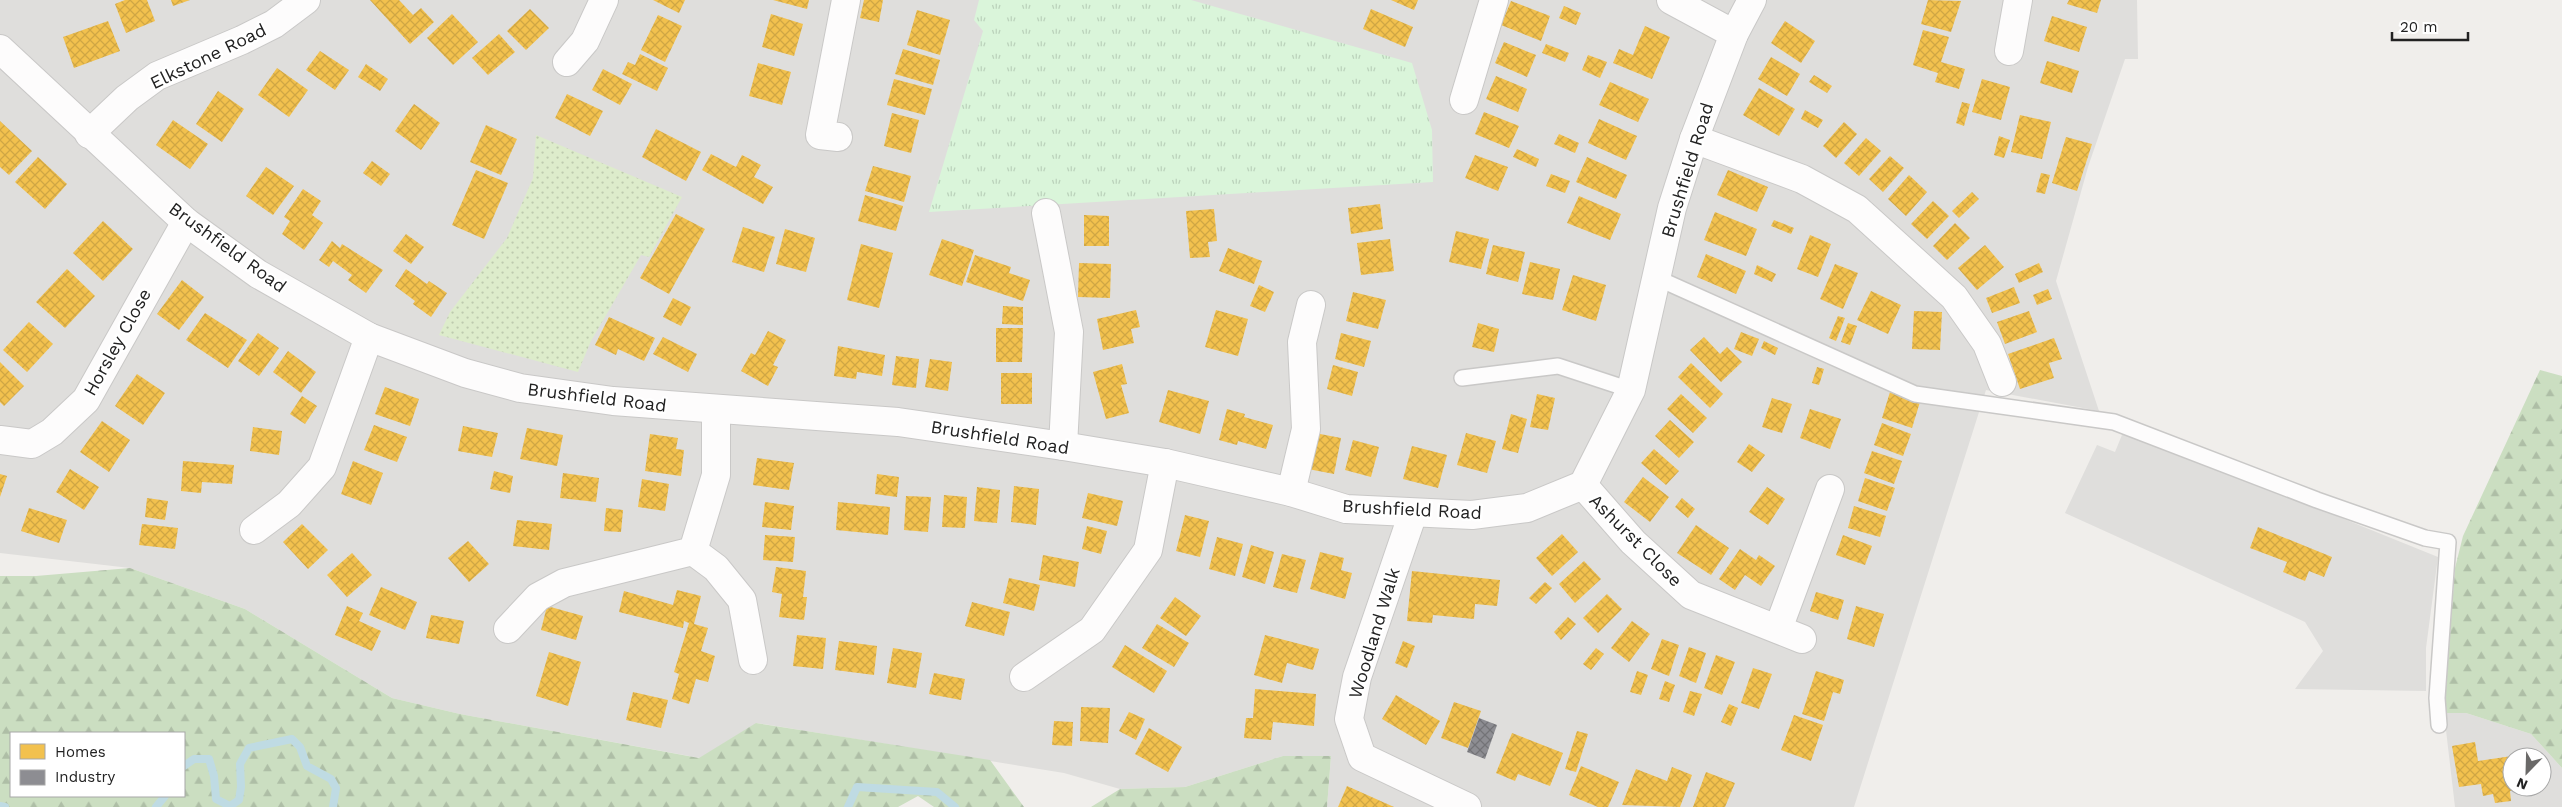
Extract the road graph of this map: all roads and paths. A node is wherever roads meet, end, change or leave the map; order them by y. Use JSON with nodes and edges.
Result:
{"nodes":[{"id":1,"x":306,"y":0,"type":"edge"},
{"id":2,"x":604,"y":0,"type":"edge"},
{"id":3,"x":846,"y":0,"type":"edge"},
{"id":4,"x":1494,"y":0,"type":"edge"},
{"id":5,"x":1671,"y":0,"type":"edge"},
{"id":6,"x":1752,"y":0,"type":"edge"},
{"id":7,"x":2018,"y":0,"type":"edge"},
{"id":8,"x":1734,"y":34,"type":"junction"},
{"id":9,"x":0,"y":49,"type":"edge"},
{"id":10,"x":2009,"y":51,"type":"dead end"},
{"id":11,"x":568,"y":62,"type":"dead end"},
{"id":12,"x":1464,"y":100,"type":"dead end"},
{"id":13,"x":89,"y":134,"type":"junction"},
{"id":14,"x":838,"y":137,"type":"dead end"},
{"id":15,"x":1694,"y":139,"type":"junction"},
{"id":16,"x":1046,"y":213,"type":"dead end"},
{"id":17,"x":186,"y":222,"type":"junction"},
{"id":18,"x":1657,"y":278,"type":"junction"},
{"id":19,"x":1311,"y":305,"type":"dead end"},
{"id":20,"x":369,"y":337,"type":"junction"},
{"id":21,"x":1462,"y":378,"type":"dead end"},
{"id":22,"x":2002,"y":382,"type":"dead end"},
{"id":23,"x":1631,"y":390,"type":"junction"},
{"id":24,"x":716,"y":410,"type":"junction"},
{"id":25,"x":0,"y":440,"type":"edge"},
{"id":26,"x":1063,"y":446,"type":"junction"},
{"id":27,"x":1165,"y":463,"type":"junction"},
{"id":28,"x":1583,"y":486,"type":"junction"},
{"id":29,"x":1830,"y":489,"type":"dead end"},
{"id":30,"x":1291,"y":492,"type":"junction"},
{"id":31,"x":1413,"y":512,"type":"junction"},
{"id":32,"x":254,"y":530,"type":"dead end"},
{"id":33,"x":693,"y":551,"type":"junction"},
{"id":34,"x":508,"y":628,"type":"dead end"},
{"id":35,"x":753,"y":660,"type":"dead end"},
{"id":36,"x":1024,"y":677,"type":"dead end"},
{"id":37,"x":2439,"y":725,"type":"dead end"},
{"id":38,"x":1467,"y":807,"type":"edge"}],
"edges":[{"from":1,"to":13,"type":"street","name":"Elkstone Road"},
{"from":2,"to":11,"type":"street"},
{"from":3,"to":14,"type":"street"},
{"from":4,"to":12,"type":"street"},
{"from":5,"to":8,"type":"street"},
{"from":6,"to":8,"type":"street","name":"Brushfield Road"},
{"from":7,"to":10,"type":"street"},
{"from":8,"to":15,"type":"street","name":"Brushfield Road"},
{"from":9,"to":13,"type":"street","name":"Brushfield Road"},
{"from":13,"to":17,"type":"street","name":"Brushfield Road"},
{"from":15,"to":18,"type":"street","name":"Brushfield Road"},
{"from":15,"to":22,"type":"street"},
{"from":16,"to":26,"type":"street"},
{"from":17,"to":20,"type":"street","name":"Brushfield Road"},
{"from":17,"to":25,"type":"street","name":"Horsley Close"},
{"from":18,"to":23,"type":"street","name":"Brushfield Road"},
{"from":18,"to":37,"type":"lane"},
{"from":19,"to":30,"type":"street"},
{"from":20,"to":24,"type":"street","name":"Brushfield Road"},
{"from":20,"to":32,"type":"street"},
{"from":21,"to":23,"type":"lane"},
{"from":23,"to":28,"type":"street","name":"Brushfield Road"},
{"from":24,"to":26,"type":"street","name":"Brushfield Road"},
{"from":24,"to":33,"type":"street"},
{"from":26,"to":27,"type":"street","name":"Brushfield Road"},
{"from":27,"to":30,"type":"street","name":"Brushfield Road"},
{"from":27,"to":36,"type":"street"},
{"from":28,"to":29,"type":"street","name":"Ashurst Close"},
{"from":28,"to":31,"type":"street","name":"Brushfield Road"},
{"from":30,"to":31,"type":"street","name":"Brushfield Road"},
{"from":31,"to":38,"type":"street","name":"Woodland Walk"},
{"from":33,"to":34,"type":"street"},
{"from":33,"to":35,"type":"street"}]}
